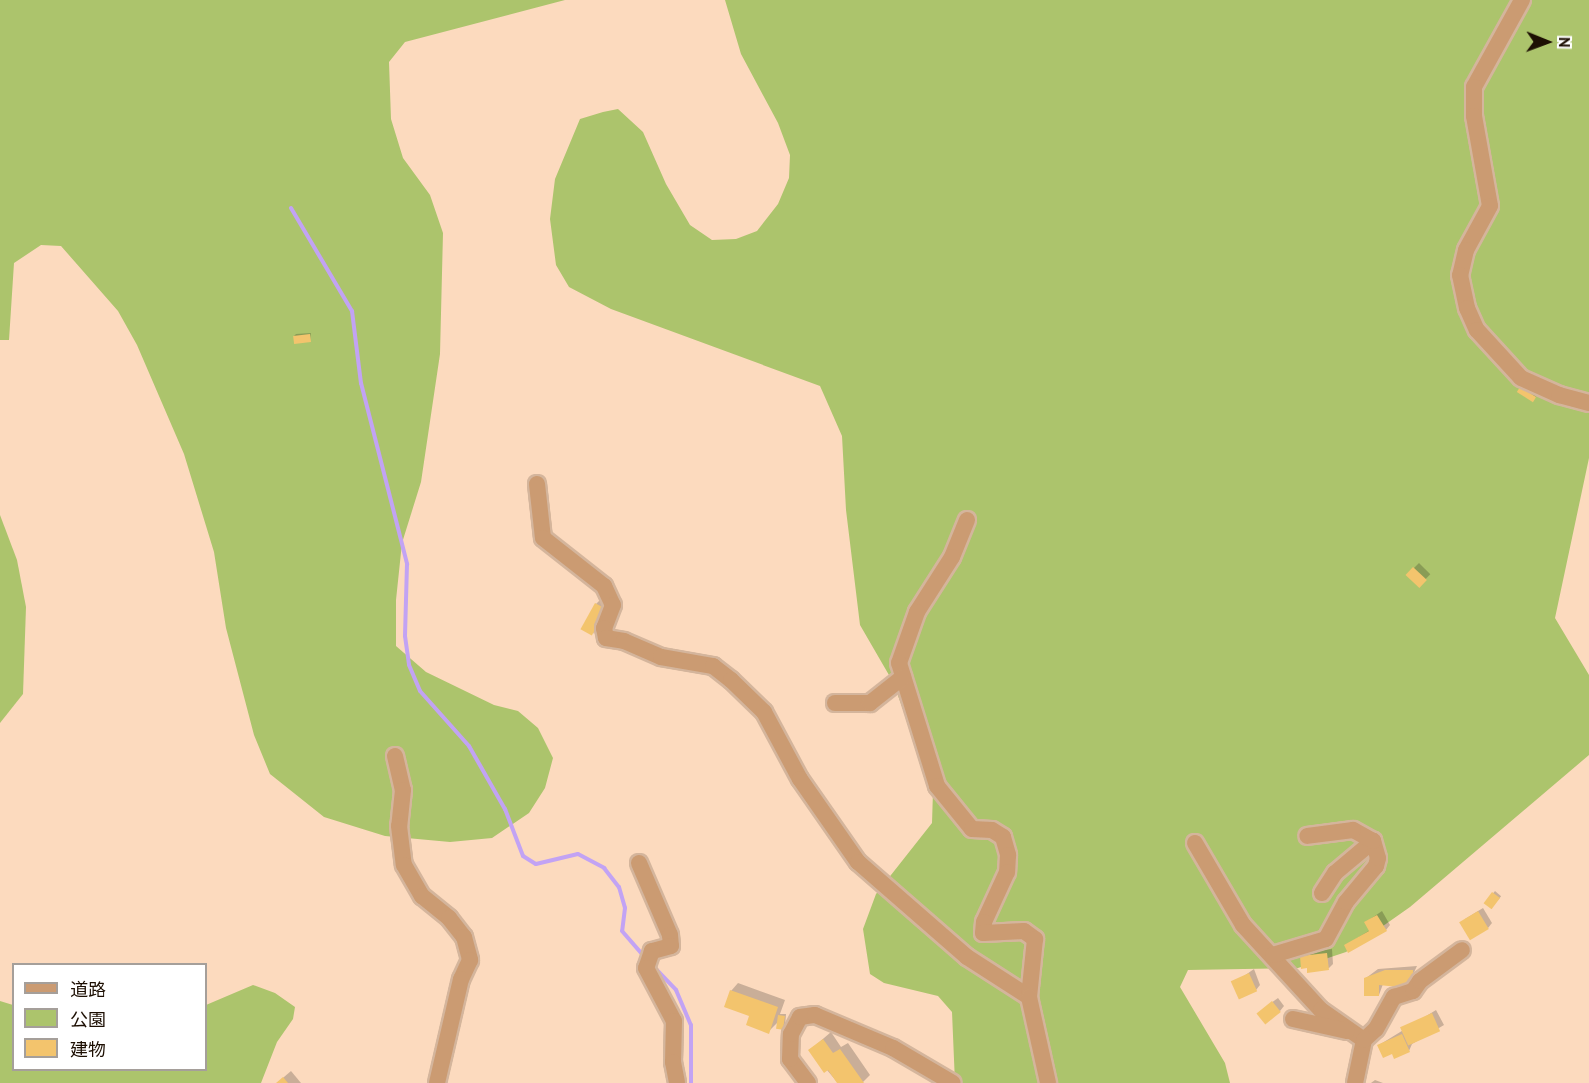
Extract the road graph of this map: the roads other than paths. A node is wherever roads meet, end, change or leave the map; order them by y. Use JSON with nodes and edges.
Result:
{"nodes":[{"id":1,"x":1522,"y":0,"type":"edge"},
{"id":2,"x":1589,"y":403,"type":"edge"},
{"id":3,"x":537,"y":484,"type":"dead end"},
{"id":4,"x":967,"y":520,"type":"dead end"},
{"id":5,"x":903,"y":677,"type":"junction"},
{"id":6,"x":835,"y":703,"type":"dead end"},
{"id":7,"x":395,"y":756,"type":"dead end"},
{"id":8,"x":1306,"y":836,"type":"dead end"},
{"id":9,"x":1373,"y":841,"type":"junction"},
{"id":10,"x":1195,"y":843,"type":"dead end"},
{"id":11,"x":639,"y":863,"type":"dead end"},
{"id":12,"x":1322,"y":893,"type":"dead end"},
{"id":13,"x":1462,"y":950,"type":"dead end"},
{"id":14,"x":1273,"y":955,"type":"junction"},
{"id":15,"x":1029,"y":997,"type":"junction"},
{"id":16,"x":1293,"y":1018,"type":"dead end"},
{"id":17,"x":1349,"y":1031,"type":"junction"},
{"id":18,"x":1364,"y":1040,"type":"junction"},
{"id":19,"x":437,"y":1083,"type":"edge"},
{"id":20,"x":677,"y":1083,"type":"edge"},
{"id":21,"x":808,"y":1083,"type":"edge"},
{"id":22,"x":953,"y":1083,"type":"edge"},
{"id":23,"x":1048,"y":1083,"type":"edge"},
{"id":24,"x":1355,"y":1083,"type":"edge"}],
"edges":[{"from":1,"to":2,"type":"street"},
{"from":3,"to":15,"type":"street"},
{"from":4,"to":5,"type":"street"},
{"from":5,"to":6,"type":"street"},
{"from":5,"to":15,"type":"street"},
{"from":7,"to":19,"type":"street"},
{"from":8,"to":9,"type":"street"},
{"from":9,"to":12,"type":"street"},
{"from":9,"to":14,"type":"street"},
{"from":10,"to":14,"type":"street"},
{"from":11,"to":20,"type":"street"},
{"from":13,"to":18,"type":"street"},
{"from":14,"to":17,"type":"street"},
{"from":15,"to":23,"type":"street"},
{"from":16,"to":17,"type":"street"},
{"from":17,"to":18,"type":"street"},
{"from":18,"to":24,"type":"street"},
{"from":21,"to":22,"type":"street"}]}
